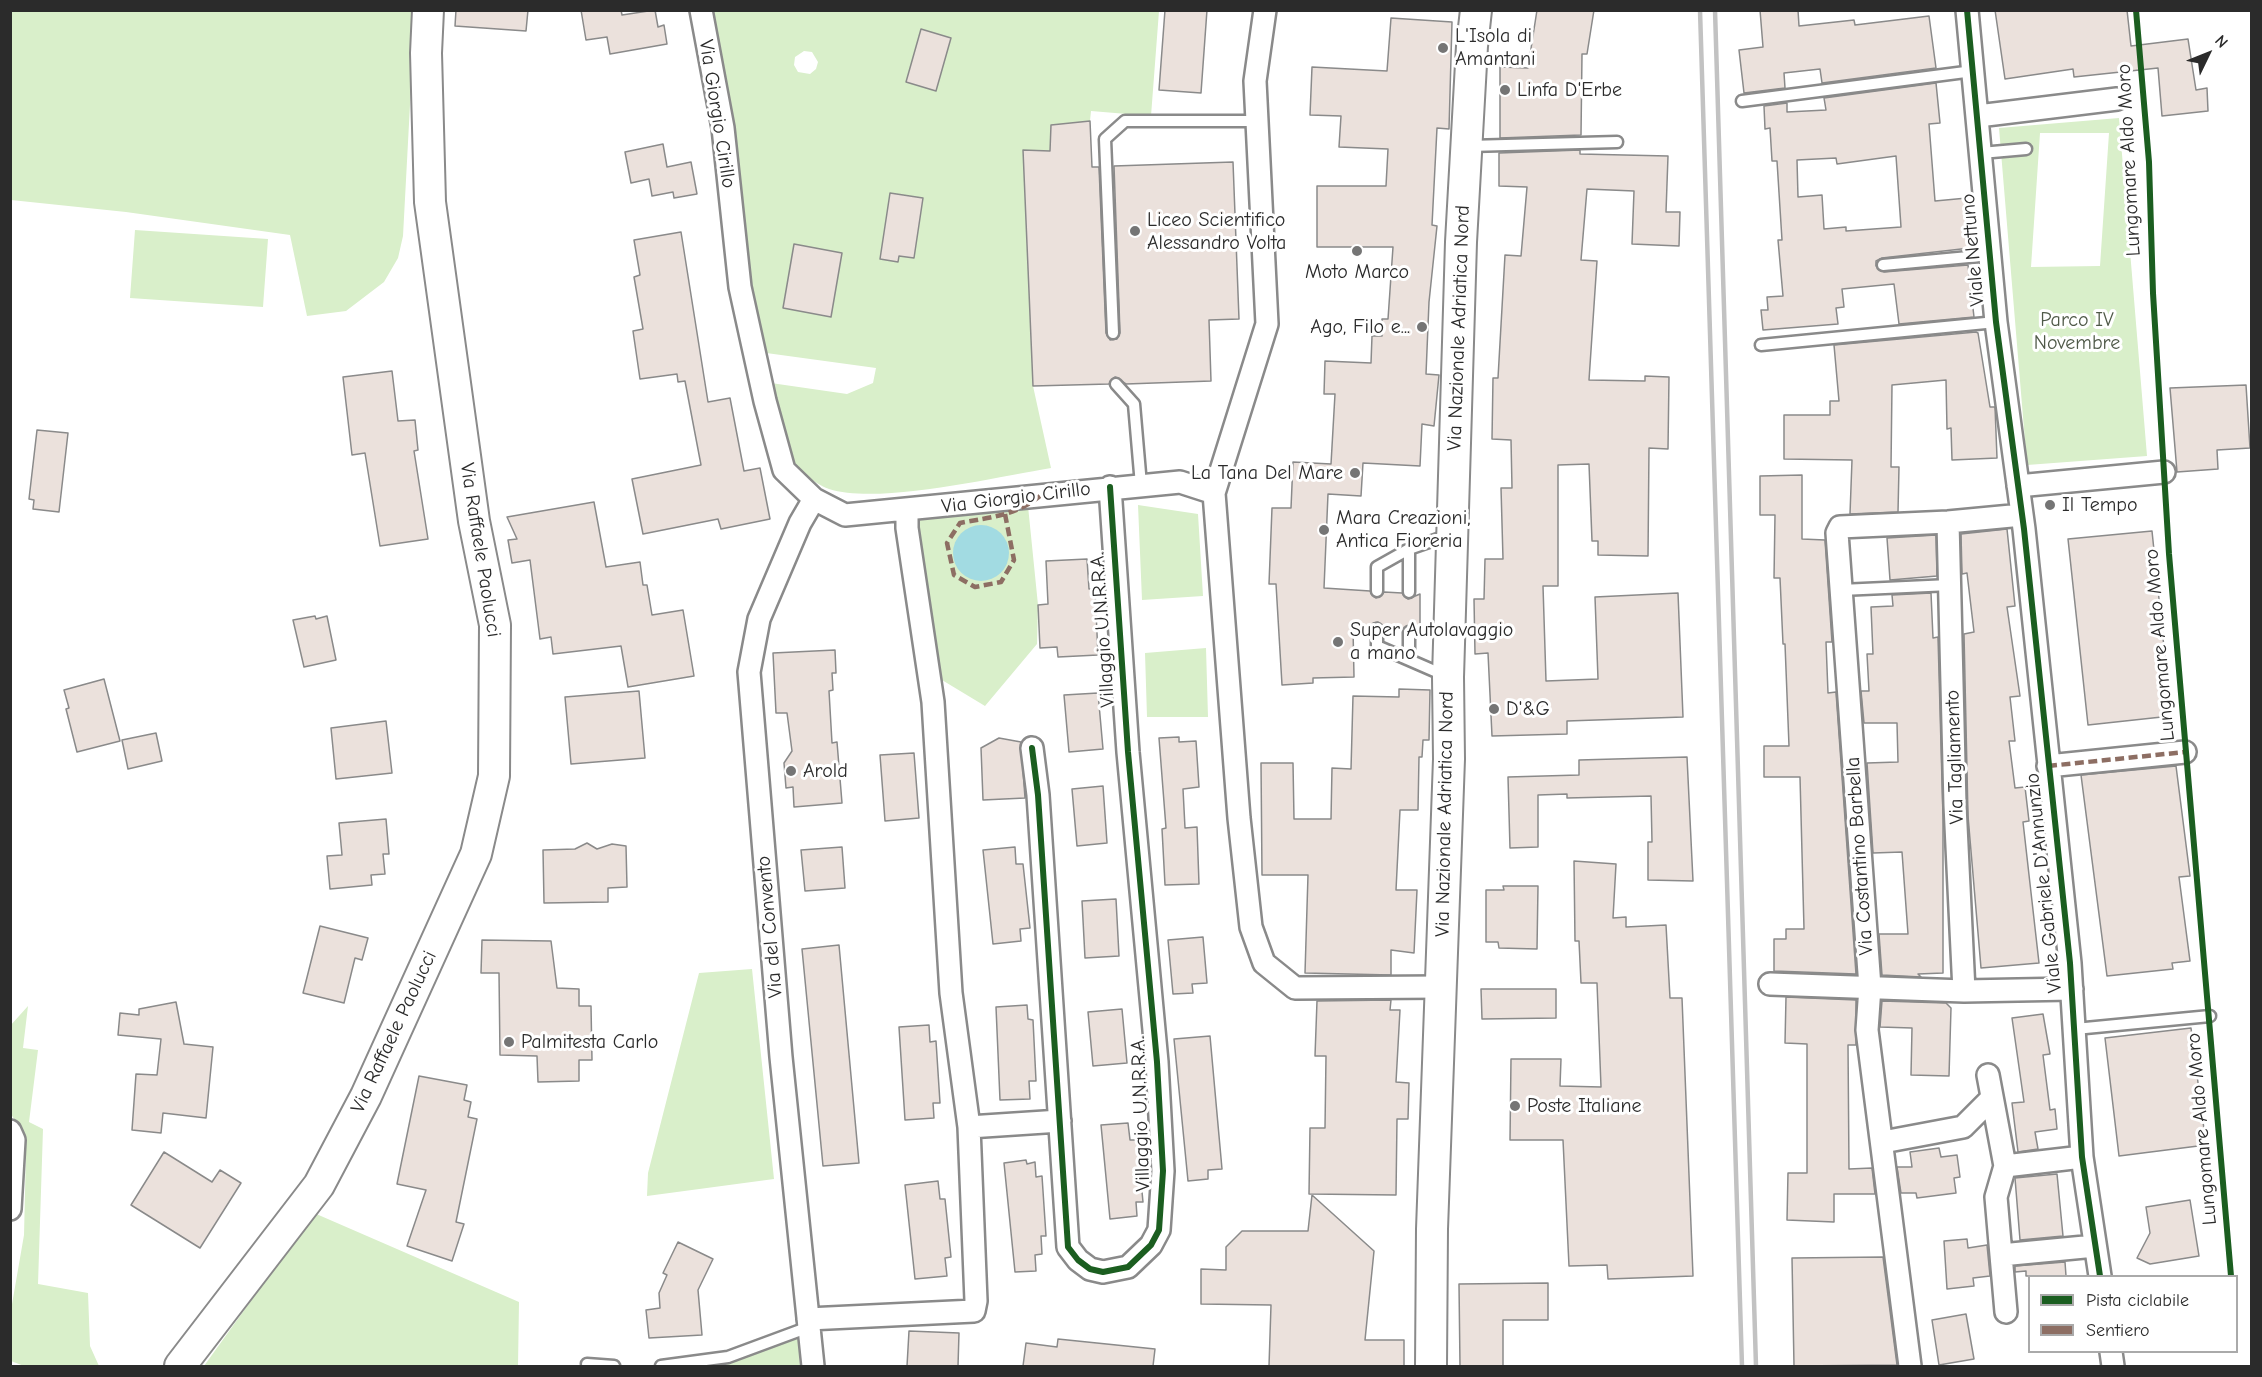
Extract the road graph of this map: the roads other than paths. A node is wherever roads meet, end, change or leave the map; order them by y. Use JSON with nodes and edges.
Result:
{"nodes":[{"id":1,"x":428,"y":10,"type":"edge"},
{"id":2,"x":701,"y":10,"type":"edge"},
{"id":3,"x":1265,"y":10,"type":"edge"},
{"id":4,"x":1476,"y":10,"type":"edge"},
{"id":5,"x":1967,"y":10,"type":"edge"},
{"id":6,"x":1973,"y":70,"type":"junction"},
{"id":7,"x":2117,"y":99,"type":"dead end"},
{"id":8,"x":1742,"y":101,"type":"dead end"},
{"id":9,"x":1978,"y":116,"type":"junction"},
{"id":10,"x":1257,"y":121,"type":"junction"},
{"id":11,"x":1617,"y":142,"type":"dead end"},
{"id":12,"x":1466,"y":147,"type":"junction"},
{"id":13,"x":2026,"y":149,"type":"dead end"},
{"id":14,"x":1982,"y":153,"type":"junction"},
{"id":15,"x":1990,"y":255,"type":"junction"},
{"id":16,"x":1883,"y":265,"type":"dead end"},
{"id":17,"x":1995,"y":322,"type":"junction"},
{"id":18,"x":1113,"y":333,"type":"dead end"},
{"id":19,"x":1761,"y":345,"type":"dead end"},
{"id":20,"x":1116,"y":384,"type":"dead end"},
{"id":21,"x":2164,"y":472,"type":"dead end"},
{"id":22,"x":1141,"y":485,"type":"junction"},
{"id":23,"x":2018,"y":486,"type":"junction"},
{"id":24,"x":1110,"y":487,"type":"junction"},
{"id":25,"x":1214,"y":493,"type":"junction"},
{"id":26,"x":814,"y":499,"type":"junction"},
{"id":27,"x":907,"y":511,"type":"junction"},
{"id":28,"x":2022,"y":515,"type":"junction"},
{"id":29,"x":1948,"y":522,"type":"junction"},
{"id":30,"x":1452,"y":534,"type":"junction"},
{"id":31,"x":1409,"y":549,"type":"junction"},
{"id":32,"x":1950,"y":585,"type":"junction"},
{"id":33,"x":1841,"y":590,"type":"junction"},
{"id":34,"x":1377,"y":591,"type":"dead end"},
{"id":35,"x":1409,"y":592,"type":"dead end"},
{"id":36,"x":1377,"y":629,"type":"dead end"},
{"id":37,"x":1409,"y":632,"type":"dead end"},
{"id":38,"x":1409,"y":659,"type":"junction"},
{"id":39,"x":1448,"y":677,"type":"junction"},
{"id":40,"x":1032,"y":748,"type":"dead end"},
{"id":41,"x":2185,"y":752,"type":"dead end"},
{"id":42,"x":2048,"y":766,"type":"junction"},
{"id":43,"x":1770,"y":984,"type":"dead end"},
{"id":44,"x":1442,"y":987,"type":"junction"},
{"id":45,"x":1870,"y":987,"type":"junction"},
{"id":46,"x":2072,"y":989,"type":"junction"},
{"id":47,"x":1964,"y":991,"type":"junction"},
{"id":48,"x":2210,"y":1016,"type":"dead end"},
{"id":49,"x":2075,"y":1029,"type":"junction"},
{"id":50,"x":1988,"y":1076,"type":"dead end"},
{"id":51,"x":1992,"y":1098,"type":"junction"},
{"id":52,"x":1060,"y":1121,"type":"junction"},
{"id":53,"x":969,"y":1127,"type":"junction"},
{"id":54,"x":10,"y":1131,"type":"edge"},
{"id":55,"x":1883,"y":1142,"type":"junction"},
{"id":56,"x":2082,"y":1157,"type":"junction"},
{"id":57,"x":2005,"y":1166,"type":"junction"},
{"id":58,"x":10,"y":1209,"type":"edge"},
{"id":59,"x":2095,"y":1246,"type":"junction"},
{"id":60,"x":2001,"y":1255,"type":"junction"},
{"id":61,"x":2100,"y":1275,"type":"edge"},
{"id":62,"x":2006,"y":1312,"type":"dead end"},
{"id":63,"x":808,"y":1323,"type":"junction"},
{"id":64,"x":587,"y":1364,"type":"dead end"},
{"id":65,"x":180,"y":1366,"type":"edge"},
{"id":66,"x":614,"y":1366,"type":"edge"},
{"id":67,"x":661,"y":1366,"type":"edge"},
{"id":68,"x":813,"y":1366,"type":"edge"},
{"id":69,"x":1431,"y":1366,"type":"edge"},
{"id":70,"x":1910,"y":1366,"type":"edge"}],
"edges":[{"from":1,"to":65,"type":"main road","name":"Via Raffaele Paolucci"},
{"from":2,"to":26,"type":"street","name":"Via Giorgio Cirillo"},
{"from":3,"to":10,"type":"street"},
{"from":4,"to":12,"type":"main road","name":"Via Nazionale Adriatica Nord"},
{"from":5,"to":6,"type":"street","name":"Viale Nettuno"},
{"from":6,"to":8,"type":"lane"},
{"from":6,"to":9,"type":"street","name":"Viale Nettuno"},
{"from":7,"to":9,"type":"street"},
{"from":9,"to":14,"type":"street","name":"Viale Nettuno"},
{"from":10,"to":18,"type":"lane"},
{"from":10,"to":25,"type":"street"},
{"from":11,"to":12,"type":"lane"},
{"from":12,"to":30,"type":"main road","name":"Via Nazionale Adriatica Nord"},
{"from":13,"to":14,"type":"lane"},
{"from":14,"to":15,"type":"street","name":"Viale Nettuno"},
{"from":15,"to":16,"type":"lane"},
{"from":15,"to":17,"type":"street","name":"Viale Nettuno"},
{"from":17,"to":19,"type":"lane"},
{"from":17,"to":23,"type":"street","name":"Viale Nettuno"},
{"from":20,"to":22,"type":"lane"},
{"from":21,"to":23,"type":"street"},
{"from":22,"to":24,"type":"street","name":"Via Giorgio Cirillo"},
{"from":22,"to":25,"type":"street","name":"Via Giorgio Cirillo"},
{"from":23,"to":28,"type":"street","name":"Viale Gabriele D'Annunzio"},
{"from":24,"to":27,"type":"street","name":"Via Giorgio Cirillo"},
{"from":24,"to":52,"type":"street","name":"Villaggio U.N.R.R.A."},
{"from":25,"to":44,"type":"street"},
{"from":26,"to":27,"type":"street","name":"Via Giorgio Cirillo"},
{"from":26,"to":63,"type":"street","name":"Via del Convento"},
{"from":27,"to":53,"type":"street"},
{"from":28,"to":29,"type":"street","name":"Via Costantino Barbella"},
{"from":28,"to":42,"type":"street","name":"Viale Gabriele D'Annunzio"},
{"from":29,"to":32,"type":"street","name":"Via Tagliamento"},
{"from":29,"to":33,"type":"street","name":"Via Costantino Barbella"},
{"from":30,"to":31,"type":"lane"},
{"from":30,"to":39,"type":"main road","name":"Via Nazionale Adriatica Nord"},
{"from":31,"to":34,"type":"lane"},
{"from":31,"to":35,"type":"lane"},
{"from":32,"to":33,"type":"lane"},
{"from":32,"to":47,"type":"street","name":"Via Tagliamento"},
{"from":33,"to":45,"type":"street","name":"Via Costantino Barbella"},
{"from":36,"to":38,"type":"lane"},
{"from":37,"to":38,"type":"lane"},
{"from":38,"to":39,"type":"lane"},
{"from":39,"to":44,"type":"main road","name":"Via Nazionale Adriatica Nord"},
{"from":40,"to":52,"type":"street","name":"Villaggio U.N.R.R.A."},
{"from":41,"to":42,"type":"street"},
{"from":42,"to":46,"type":"street","name":"Viale Gabriele D'Annunzio"},
{"from":43,"to":45,"type":"street"},
{"from":44,"to":69,"type":"main road","name":"Via Nazionale Adriatica Nord"},
{"from":45,"to":47,"type":"street"},
{"from":45,"to":55,"type":"street","name":"Via Costantino Barbella"},
{"from":46,"to":47,"type":"street"},
{"from":46,"to":49,"type":"street","name":"Viale Gabriele D'Annunzio"},
{"from":48,"to":49,"type":"lane"},
{"from":49,"to":56,"type":"street","name":"Viale Gabriele D'Annunzio"},
{"from":50,"to":51,"type":"street"},
{"from":51,"to":55,"type":"street"},
{"from":51,"to":57,"type":"street"},
{"from":52,"to":53,"type":"street"},
{"from":53,"to":63,"type":"street"},
{"from":54,"to":58,"type":"street"},
{"from":55,"to":70,"type":"street","name":"Via Costantino Barbella"},
{"from":56,"to":57,"type":"street"},
{"from":56,"to":59,"type":"street","name":"Viale Gabriele D'Annunzio"},
{"from":57,"to":60,"type":"street"},
{"from":59,"to":60,"type":"street"},
{"from":59,"to":61,"type":"street","name":"Viale Gabriele D'Annunzio"},
{"from":60,"to":62,"type":"street"},
{"from":63,"to":67,"type":"lane"},
{"from":63,"to":68,"type":"street","name":"Via del Convento"},
{"from":64,"to":66,"type":"lane"}]}
